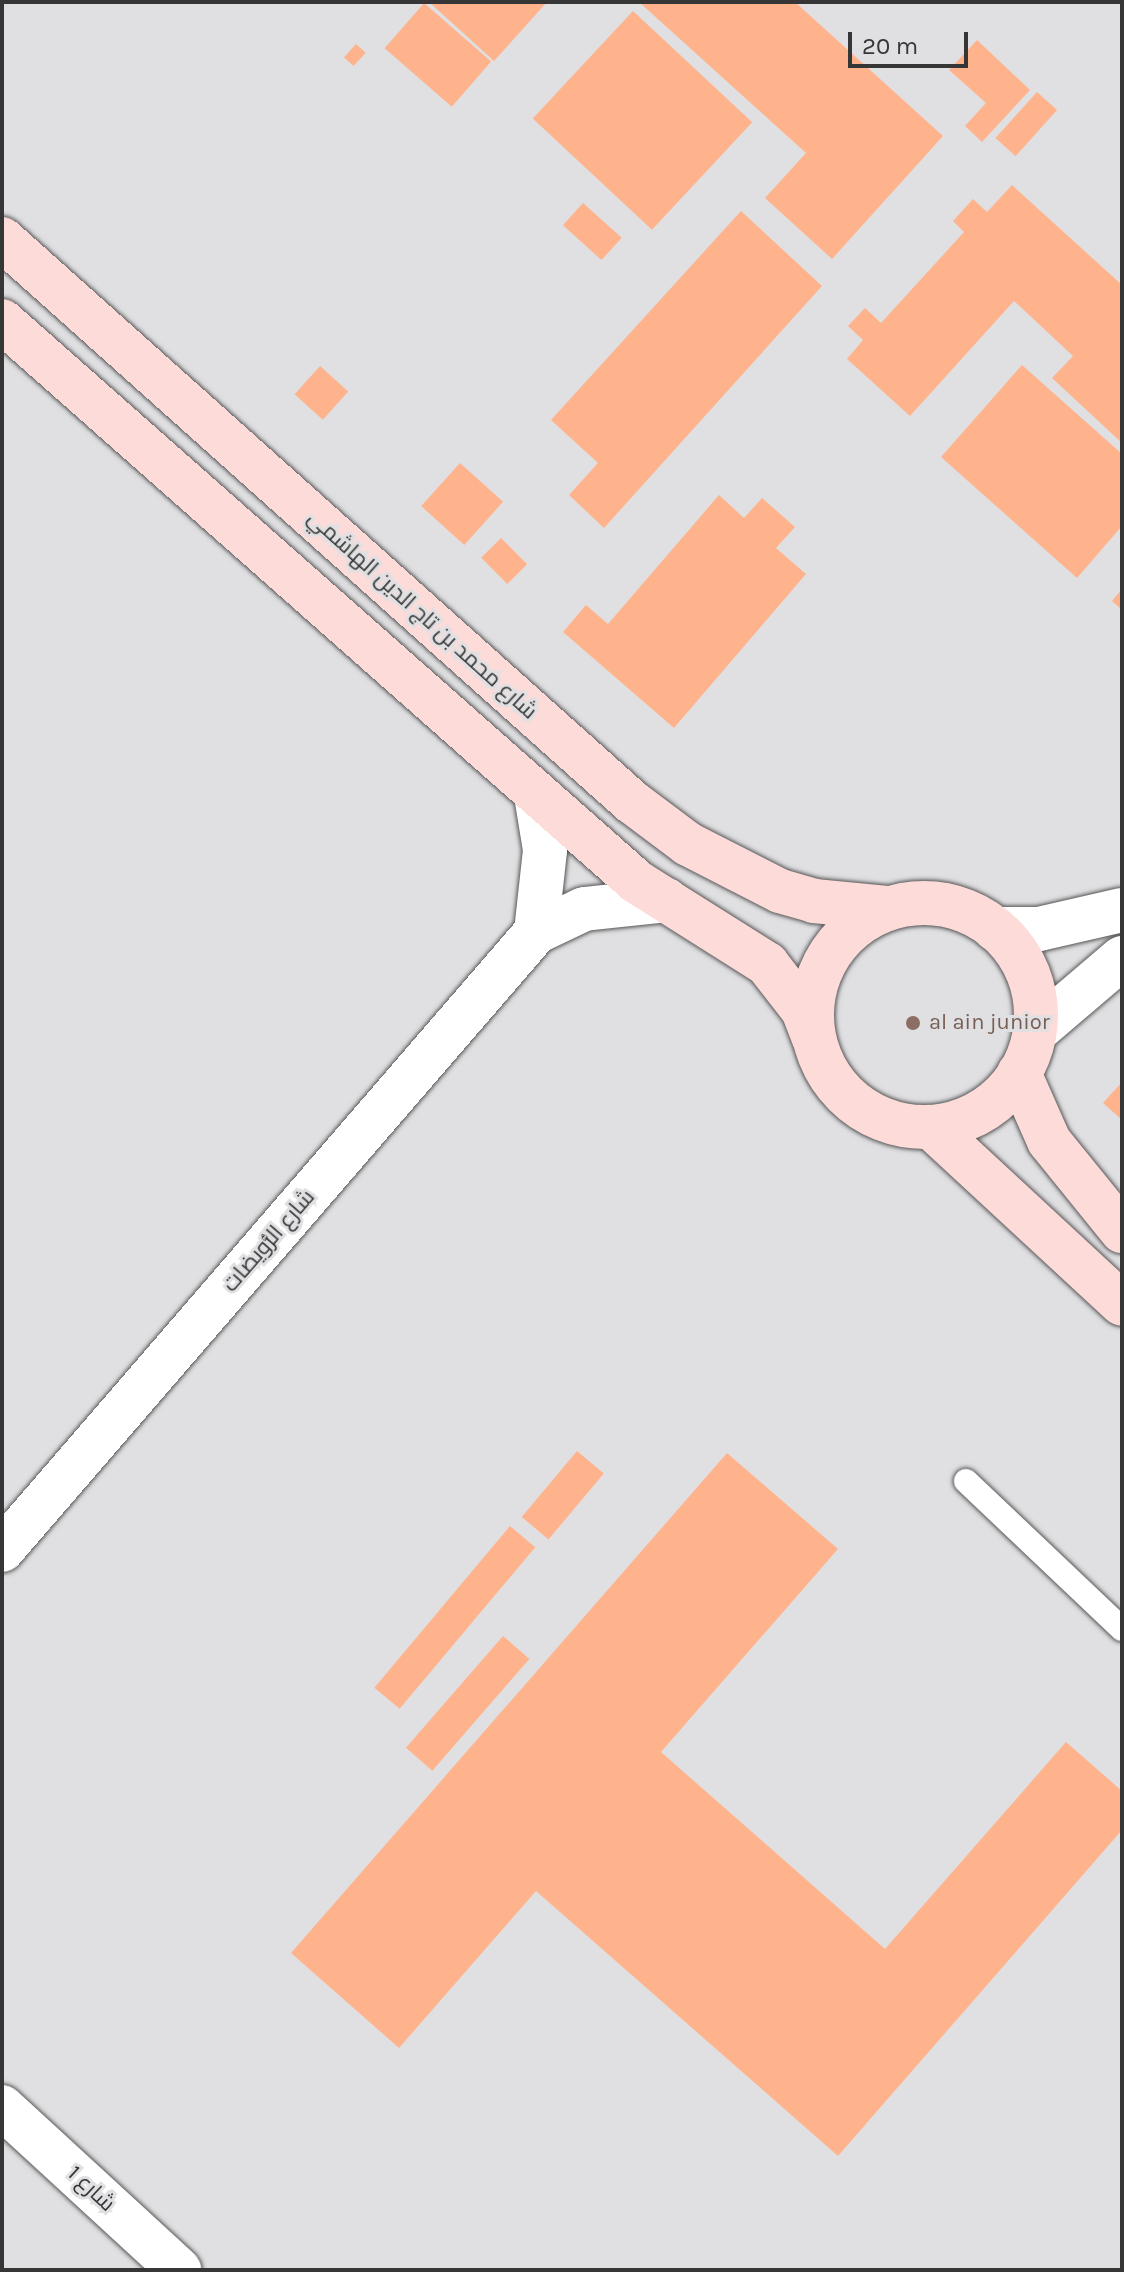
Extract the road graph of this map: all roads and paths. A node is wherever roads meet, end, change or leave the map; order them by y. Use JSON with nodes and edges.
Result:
{"nodes":[{"id":1,"x":2,"y":239,"type":"edge"},
{"id":2,"x":2,"y":321,"type":"edge"},
{"id":3,"x":536,"y":795,"type":"junction"},
{"id":4,"x":667,"y":900,"type":"junction"},
{"id":5,"x":887,"y":908,"type":"junction"},
{"id":6,"x":1122,"y":910,"type":"edge"},
{"id":7,"x":995,"y":929,"type":"junction"},
{"id":8,"x":536,"y":932,"type":"junction"},
{"id":9,"x":1122,"y":958,"type":"edge"},
{"id":10,"x":1035,"y":1032,"type":"junction"},
{"id":11,"x":814,"y":1038,"type":"junction"},
{"id":12,"x":1019,"y":1073,"type":"junction"},
{"id":13,"x":931,"y":1127,"type":"junction"},
{"id":14,"x":1122,"y":1231,"type":"edge"},
{"id":15,"x":1122,"y":1304,"type":"edge"},
{"id":16,"x":966,"y":1481,"type":"dead end"},
{"id":17,"x":2,"y":1550,"type":"edge"},
{"id":18,"x":1122,"y":1629,"type":"edge"},
{"id":19,"x":2,"y":2107,"type":"edge"},
{"id":20,"x":179,"y":2270,"type":"edge"}],
"edges":[{"from":1,"to":5,"type":"street","name":"شارع محمد بن تاج الدين الهاشمي"},
{"from":2,"to":3,"type":"street"},
{"from":3,"to":4,"type":"street"},
{"from":3,"to":8,"type":"street"},
{"from":4,"to":8,"type":"street","name":"شارع الرُّويضات"},
{"from":4,"to":11,"type":"street"},
{"from":5,"to":7,"type":"street"},
{"from":5,"to":11,"type":"street"},
{"from":6,"to":7,"type":"street"},
{"from":7,"to":10,"type":"street"},
{"from":8,"to":17,"type":"street","name":"شارع الرُّويضات"},
{"from":9,"to":10,"type":"street"},
{"from":10,"to":12,"type":"street"},
{"from":11,"to":13,"type":"street"},
{"from":12,"to":13,"type":"street"},
{"from":12,"to":14,"type":"street"},
{"from":13,"to":15,"type":"street"},
{"from":16,"to":18,"type":"lane"},
{"from":19,"to":20,"type":"street","name":"شارع 1"}]}
